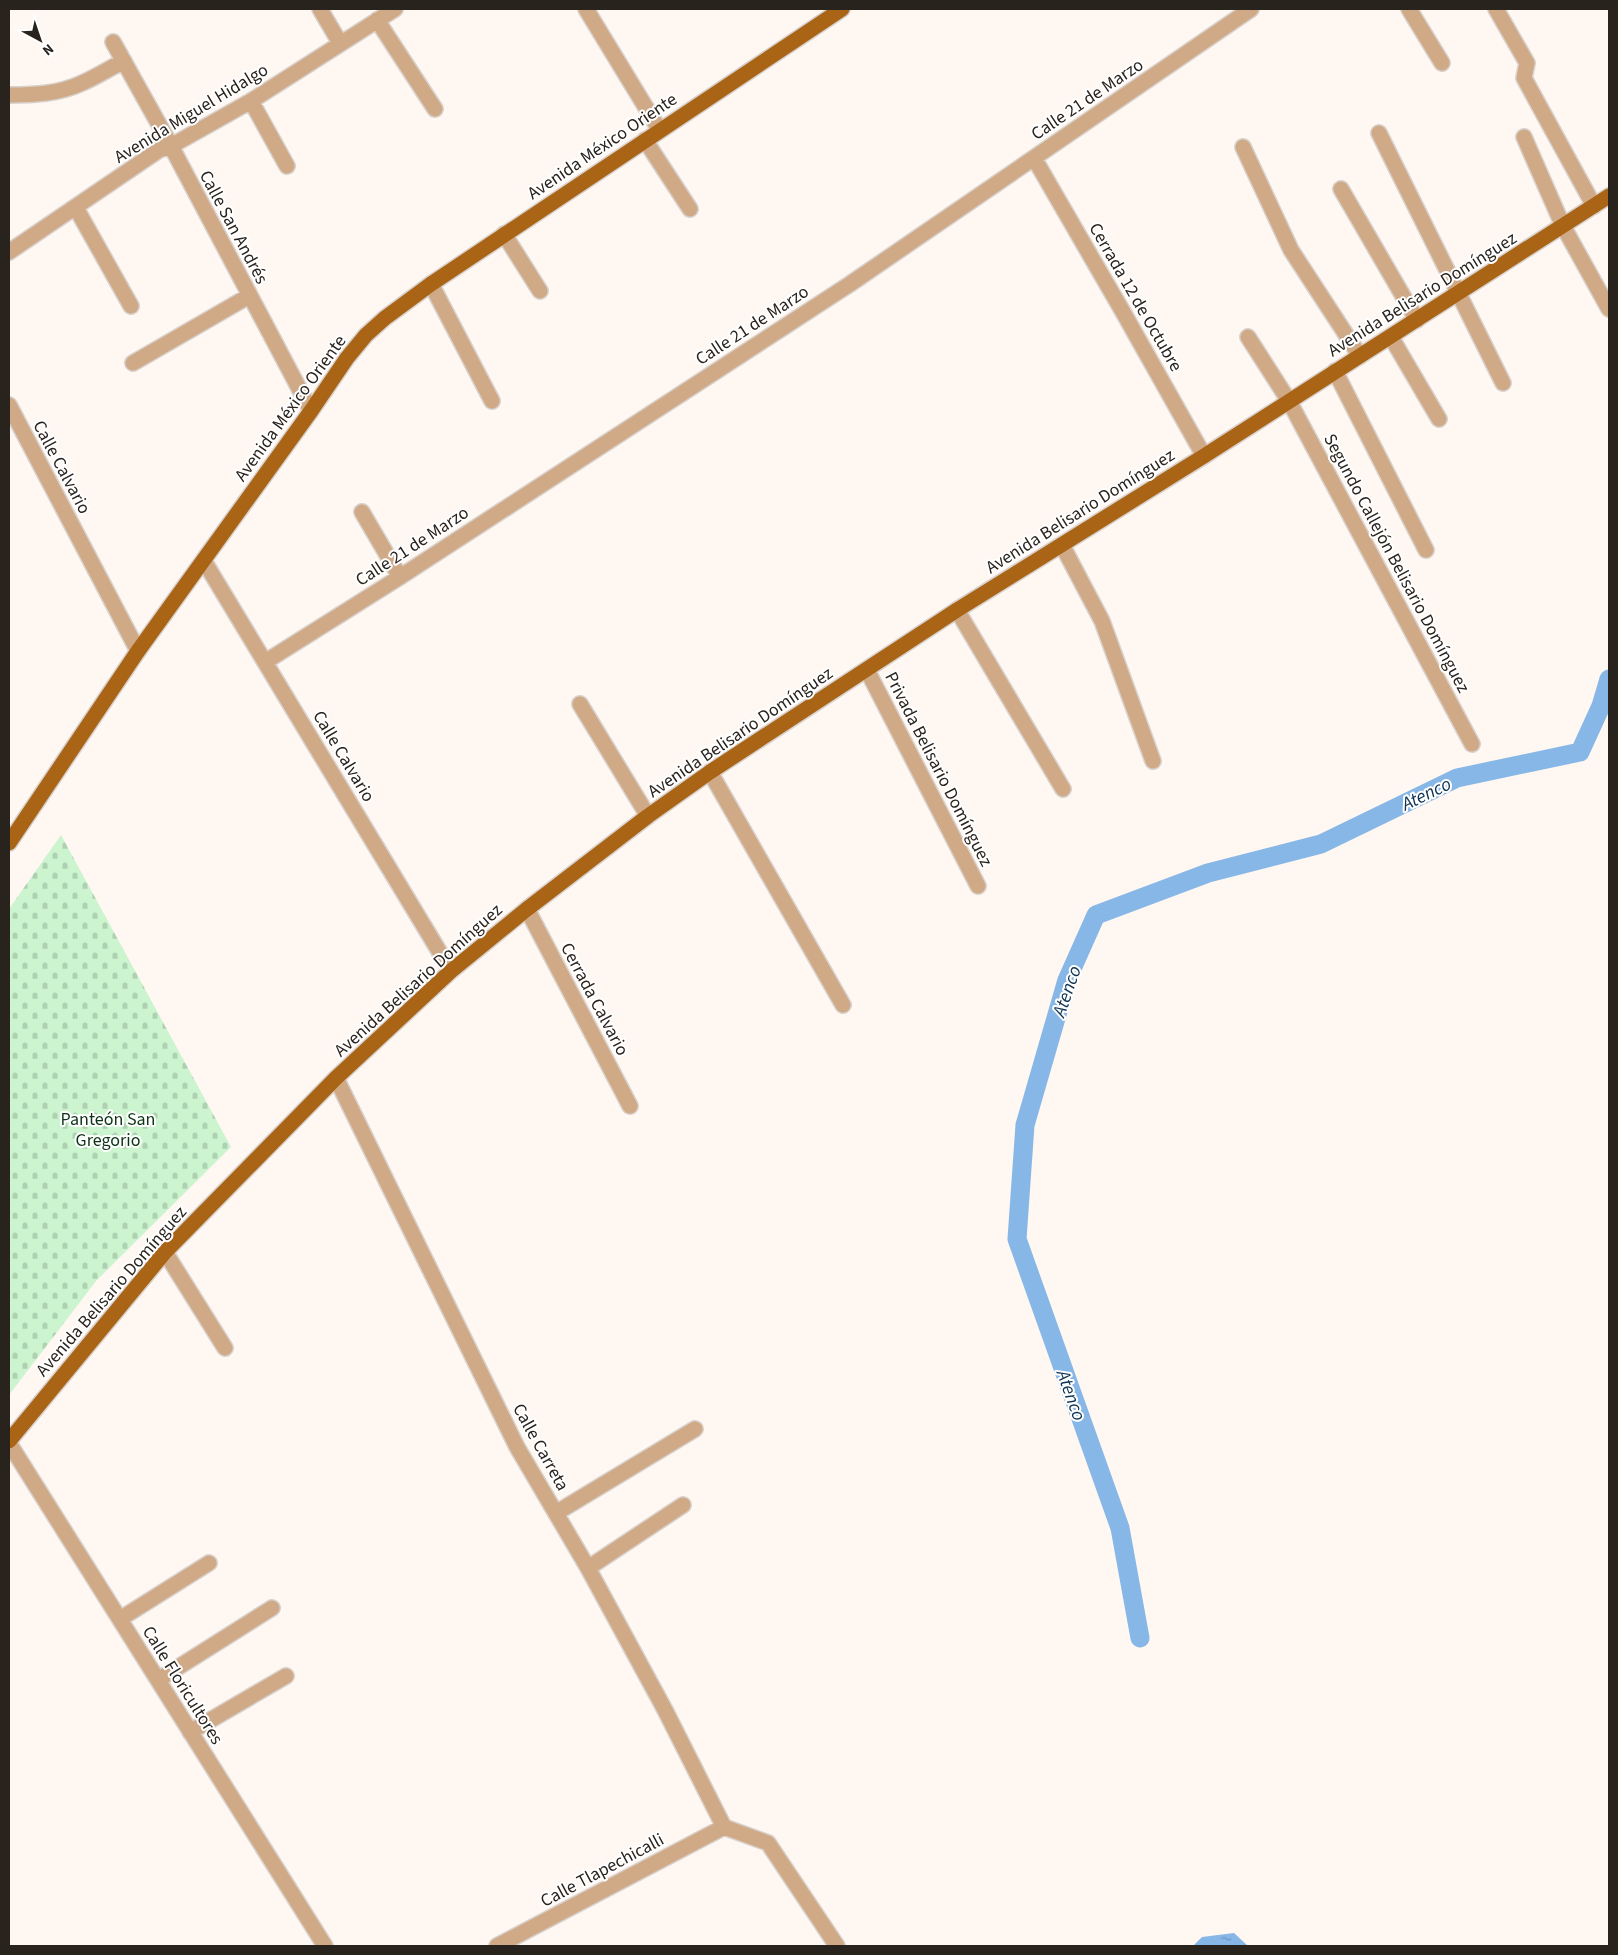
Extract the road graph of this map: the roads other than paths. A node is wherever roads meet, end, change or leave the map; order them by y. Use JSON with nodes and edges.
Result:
{"nodes":[{"id":1,"x":320,"y":9,"type":"edge"},
{"id":2,"x":395,"y":9,"type":"edge"},
{"id":3,"x":586,"y":9,"type":"edge"},
{"id":4,"x":842,"y":9,"type":"edge"},
{"id":5,"x":1249,"y":9,"type":"edge"},
{"id":6,"x":1410,"y":9,"type":"edge"},
{"id":7,"x":1496,"y":9,"type":"edge"},
{"id":8,"x":377,"y":20,"type":"junction"},
{"id":9,"x":113,"y":42,"type":"dead end"},
{"id":10,"x":340,"y":43,"type":"junction"},
{"id":11,"x":124,"y":60,"type":"junction"},
{"id":12,"x":1442,"y":63,"type":"dead end"},
{"id":13,"x":9,"y":95,"type":"edge"},
{"id":14,"x":251,"y":101,"type":"junction"},
{"id":15,"x":435,"y":109,"type":"dead end"},
{"id":16,"x":659,"y":130,"type":"junction"},
{"id":17,"x":1379,"y":133,"type":"dead end"},
{"id":18,"x":1524,"y":136,"type":"dead end"},
{"id":19,"x":645,"y":140,"type":"junction"},
{"id":20,"x":171,"y":146,"type":"junction"},
{"id":21,"x":1243,"y":147,"type":"dead end"},
{"id":22,"x":1034,"y":158,"type":"junction"},
{"id":23,"x":287,"y":166,"type":"dead end"},
{"id":24,"x":1341,"y":189,"type":"dead end"},
{"id":25,"x":1609,"y":196,"type":"edge"},
{"id":26,"x":1594,"y":206,"type":"junction"},
{"id":27,"x":76,"y":208,"type":"junction"},
{"id":28,"x":690,"y":209,"type":"dead end"},
{"id":29,"x":1564,"y":226,"type":"junction"},
{"id":30,"x":504,"y":234,"type":"junction"},
{"id":31,"x":9,"y":252,"type":"edge"},
{"id":32,"x":431,"y":284,"type":"junction"},
{"id":33,"x":540,"y":291,"type":"dead end"},
{"id":34,"x":1458,"y":294,"type":"junction"},
{"id":35,"x":249,"y":296,"type":"junction"},
{"id":36,"x":131,"y":306,"type":"dead end"},
{"id":37,"x":1609,"y":309,"type":"edge"},
{"id":38,"x":1417,"y":320,"type":"junction"},
{"id":39,"x":1248,"y":337,"type":"dead end"},
{"id":40,"x":1391,"y":337,"type":"junction"},
{"id":41,"x":1360,"y":356,"type":"junction"},
{"id":42,"x":133,"y":363,"type":"dead end"},
{"id":43,"x":1335,"y":371,"type":"junction"},
{"id":44,"x":1503,"y":383,"type":"dead end"},
{"id":45,"x":1289,"y":400,"type":"junction"},
{"id":46,"x":492,"y":401,"type":"dead end"},
{"id":47,"x":9,"y":406,"type":"edge"},
{"id":48,"x":311,"y":411,"type":"junction"},
{"id":49,"x":1439,"y":419,"type":"dead end"},
{"id":50,"x":1204,"y":456,"type":"junction"},
{"id":51,"x":362,"y":512,"type":"dead end"},
{"id":52,"x":1062,"y":545,"type":"junction"},
{"id":53,"x":1426,"y":550,"type":"dead end"},
{"id":54,"x":204,"y":561,"type":"junction"},
{"id":55,"x":400,"y":577,"type":"junction"},
{"id":56,"x":957,"y":610,"type":"junction"},
{"id":57,"x":138,"y":652,"type":"junction"},
{"id":58,"x":265,"y":662,"type":"junction"},
{"id":59,"x":867,"y":670,"type":"junction"},
{"id":60,"x":580,"y":704,"type":"dead end"},
{"id":61,"x":1472,"y":744,"type":"dead end"},
{"id":62,"x":1153,"y":761,"type":"dead end"},
{"id":63,"x":710,"y":772,"type":"junction"},
{"id":64,"x":1063,"y":789,"type":"dead end"},
{"id":65,"x":648,"y":816,"type":"junction"},
{"id":66,"x":9,"y":843,"type":"edge"},
{"id":67,"x":978,"y":886,"type":"dead end"},
{"id":68,"x":527,"y":909,"type":"junction"},
{"id":69,"x":451,"y":972,"type":"junction"},
{"id":70,"x":843,"y":1005,"type":"dead end"},
{"id":71,"x":336,"y":1078,"type":"junction"},
{"id":72,"x":630,"y":1106,"type":"dead end"},
{"id":73,"x":165,"y":1252,"type":"junction"},
{"id":74,"x":225,"y":1348,"type":"dead end"},
{"id":75,"x":695,"y":1429,"type":"dead end"},
{"id":76,"x":9,"y":1442,"type":"edge"},
{"id":77,"x":683,"y":1505,"type":"dead end"},
{"id":78,"x":556,"y":1514,"type":"junction"},
{"id":79,"x":209,"y":1563,"type":"dead end"},
{"id":80,"x":588,"y":1568,"type":"junction"},
{"id":81,"x":272,"y":1608,"type":"dead end"},
{"id":82,"x":120,"y":1619,"type":"junction"},
{"id":83,"x":286,"y":1676,"type":"dead end"},
{"id":84,"x":158,"y":1680,"type":"junction"},
{"id":85,"x":190,"y":1732,"type":"junction"},
{"id":86,"x":724,"y":1827,"type":"junction"},
{"id":87,"x":517,"y":1942,"type":"edge"},
{"id":88,"x":325,"y":1946,"type":"edge"},
{"id":89,"x":497,"y":1946,"type":"edge"},
{"id":90,"x":837,"y":1946,"type":"edge"}],
"edges":[{"from":1,"to":10,"type":"street"},
{"from":2,"to":8,"type":"street","name":"Avenida Miguel Hidalgo"},
{"from":3,"to":16,"type":"street"},
{"from":4,"to":16,"type":"main road","name":"Avenida México Oriente"},
{"from":5,"to":22,"type":"street","name":"Calle 21 de Marzo"},
{"from":6,"to":12,"type":"street"},
{"from":7,"to":26,"type":"street"},
{"from":8,"to":10,"type":"street","name":"Avenida Miguel Hidalgo"},
{"from":8,"to":15,"type":"street"},
{"from":9,"to":11,"type":"street","name":"Calle San Andrés"},
{"from":10,"to":14,"type":"street","name":"Avenida Miguel Hidalgo"},
{"from":11,"to":13,"type":"street"},
{"from":11,"to":20,"type":"street","name":"Calle San Andrés"},
{"from":14,"to":20,"type":"street","name":"Avenida Miguel Hidalgo"},
{"from":14,"to":23,"type":"street"},
{"from":16,"to":19,"type":"main road","name":"Avenida México Oriente"},
{"from":17,"to":34,"type":"street"},
{"from":18,"to":29,"type":"street"},
{"from":19,"to":28,"type":"street"},
{"from":19,"to":30,"type":"main road","name":"Avenida México Oriente"},
{"from":20,"to":27,"type":"street","name":"Avenida Miguel Hidalgo"},
{"from":20,"to":35,"type":"street","name":"Calle San Andrés"},
{"from":21,"to":41,"type":"street"},
{"from":22,"to":50,"type":"street","name":"Cerrada 12 de Octubre"},
{"from":22,"to":55,"type":"street","name":"Calle 21 de Marzo"},
{"from":24,"to":38,"type":"street"},
{"from":25,"to":26,"type":"main road","name":"Avenida Belisario Domínguez"},
{"from":26,"to":29,"type":"main road","name":"Avenida Belisario Domínguez"},
{"from":27,"to":31,"type":"street","name":"Avenida Miguel Hidalgo"},
{"from":27,"to":36,"type":"street"},
{"from":29,"to":34,"type":"main road","name":"Avenida Belisario Domínguez"},
{"from":29,"to":37,"type":"street"},
{"from":30,"to":32,"type":"main road","name":"Avenida México Oriente"},
{"from":30,"to":33,"type":"street"},
{"from":32,"to":46,"type":"street"},
{"from":32,"to":48,"type":"main road","name":"Avenida México Oriente"},
{"from":34,"to":38,"type":"main road","name":"Avenida Belisario Domínguez"},
{"from":34,"to":44,"type":"street"},
{"from":35,"to":42,"type":"street"},
{"from":35,"to":48,"type":"street","name":"Calle San Andrés"},
{"from":38,"to":40,"type":"main road","name":"Avenida Belisario Domínguez"},
{"from":39,"to":45,"type":"street"},
{"from":40,"to":41,"type":"main road","name":"Avenida Belisario Domínguez"},
{"from":40,"to":49,"type":"street"},
{"from":41,"to":43,"type":"main road","name":"Avenida Belisario Domínguez"},
{"from":43,"to":45,"type":"main road","name":"Avenida Belisario Domínguez"},
{"from":43,"to":53,"type":"street"},
{"from":45,"to":50,"type":"main road","name":"Avenida Belisario Domínguez"},
{"from":45,"to":61,"type":"street","name":"Segundo Callejón Belisario Domínguez"},
{"from":47,"to":57,"type":"street","name":"Calle Calvario"},
{"from":48,"to":54,"type":"main road","name":"Avenida México Oriente"},
{"from":50,"to":52,"type":"main road","name":"Avenida Belisario Domínguez"},
{"from":51,"to":55,"type":"street"},
{"from":52,"to":56,"type":"main road","name":"Avenida Belisario Domínguez"},
{"from":52,"to":62,"type":"street"},
{"from":54,"to":57,"type":"main road","name":"Avenida México Oriente"},
{"from":54,"to":58,"type":"street","name":"Calle Calvario"},
{"from":55,"to":58,"type":"street","name":"Calle 21 de Marzo"},
{"from":56,"to":59,"type":"main road","name":"Avenida Belisario Domínguez"},
{"from":56,"to":64,"type":"street"},
{"from":57,"to":66,"type":"main road","name":"Avenida México Oriente"},
{"from":58,"to":69,"type":"street","name":"Calle Calvario"},
{"from":59,"to":63,"type":"main road","name":"Avenida Belisario Domínguez"},
{"from":59,"to":67,"type":"street","name":"Privada Belisario Domínguez"},
{"from":60,"to":65,"type":"street"},
{"from":63,"to":65,"type":"main road","name":"Avenida Belisario Domínguez"},
{"from":63,"to":70,"type":"street"},
{"from":65,"to":68,"type":"main road","name":"Avenida Belisario Domínguez"},
{"from":68,"to":69,"type":"main road","name":"Avenida Belisario Domínguez"},
{"from":68,"to":72,"type":"street","name":"Cerrada Calvario"},
{"from":69,"to":71,"type":"main road","name":"Avenida Belisario Domínguez"},
{"from":71,"to":73,"type":"main road","name":"Avenida Belisario Domínguez"},
{"from":71,"to":78,"type":"street","name":"Calle Carreta"},
{"from":73,"to":74,"type":"street"},
{"from":73,"to":76,"type":"main road","name":"Avenida Belisario Domínguez"},
{"from":75,"to":78,"type":"street"},
{"from":76,"to":82,"type":"street","name":"Calle Floricultores"},
{"from":77,"to":80,"type":"street"},
{"from":78,"to":80,"type":"street","name":"Calle Carreta"},
{"from":79,"to":82,"type":"street"},
{"from":80,"to":86,"type":"street","name":"Calle Carreta"},
{"from":81,"to":84,"type":"street"},
{"from":82,"to":84,"type":"street","name":"Calle Floricultores"},
{"from":83,"to":85,"type":"street"},
{"from":84,"to":85,"type":"street","name":"Calle Floricultores"},
{"from":85,"to":88,"type":"street","name":"Calle Floricultores"},
{"from":86,"to":87,"type":"street","name":"Calle Tlapechicalli"},
{"from":86,"to":90,"type":"street"},
{"from":87,"to":89,"type":"street","name":"Calle Tlapechicalli"}]}
